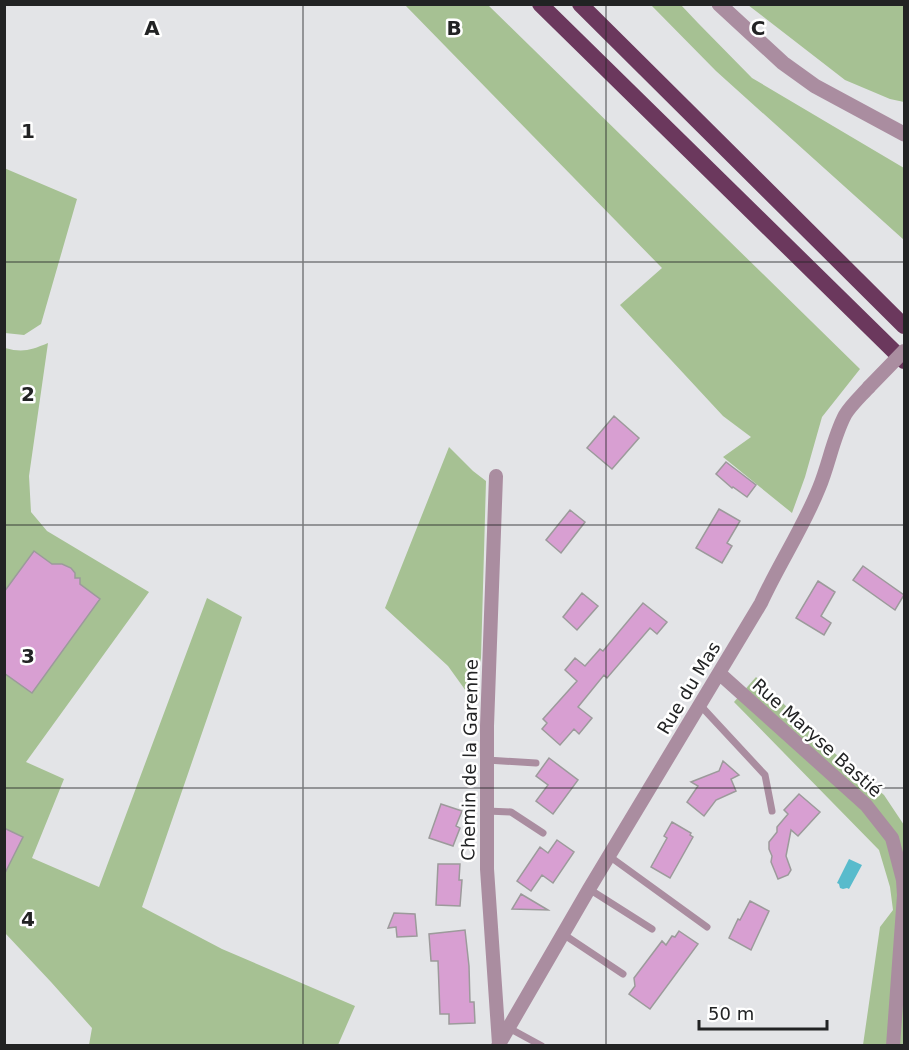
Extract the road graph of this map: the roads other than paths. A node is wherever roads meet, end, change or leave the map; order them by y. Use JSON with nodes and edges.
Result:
{"nodes":[{"id":1,"x":540,"y":4,"type":"edge"},
{"id":2,"x":580,"y":4,"type":"edge"},
{"id":3,"x":720,"y":4,"type":"edge"},
{"id":4,"x":902,"y":131,"type":"edge"},
{"id":5,"x":904,"y":326,"type":"edge"},
{"id":6,"x":904,"y":351,"type":"edge"},
{"id":7,"x":904,"y":361,"type":"edge"},
{"id":8,"x":496,"y":476,"type":"dead end"},
{"id":9,"x":719,"y":673,"type":"junction"},
{"id":10,"x":700,"y":705,"type":"junction"},
{"id":11,"x":487,"y":760,"type":"junction"},
{"id":12,"x":536,"y":763,"type":"dead end"},
{"id":13,"x":487,"y":811,"type":"junction"},
{"id":14,"x":772,"y":811,"type":"dead end"},
{"id":15,"x":543,"y":833,"type":"dead end"},
{"id":16,"x":898,"y":839,"type":"edge"},
{"id":17,"x":609,"y":856,"type":"junction"},
{"id":18,"x":589,"y":889,"type":"junction"},
{"id":19,"x":707,"y":927,"type":"dead end"},
{"id":20,"x":652,"y":929,"type":"dead end"},
{"id":21,"x":563,"y":934,"type":"junction"},
{"id":22,"x":623,"y":974,"type":"dead end"},
{"id":23,"x":509,"y":1028,"type":"junction"},
{"id":24,"x":499,"y":1045,"type":"edge"},
{"id":25,"x":542,"y":1046,"type":"edge"},
{"id":26,"x":893,"y":1046,"type":"edge"}],
"edges":[{"from":1,"to":7,"type":"highway"},
{"from":2,"to":5,"type":"highway"},
{"from":3,"to":4,"type":"street"},
{"from":6,"to":9,"type":"street","name":"Rue du Mas","bridge":true},
{"from":8,"to":11,"type":"street","name":"Chemin de la Garenne"},
{"from":9,"to":10,"type":"street","name":"Rue du Mas"},
{"from":9,"to":16,"type":"street","name":"Rue Maryse Bastié"},
{"from":10,"to":14,"type":"lane"},
{"from":10,"to":17,"type":"street","name":"Rue du Mas"},
{"from":11,"to":12,"type":"lane"},
{"from":11,"to":13,"type":"street","name":"Chemin de la Garenne"},
{"from":13,"to":15,"type":"lane"},
{"from":13,"to":24,"type":"street","name":"Chemin de la Garenne"},
{"from":16,"to":26,"type":"street","name":"Rue Maryse Bastié"},
{"from":17,"to":18,"type":"street","name":"Rue du Mas"},
{"from":17,"to":19,"type":"lane"},
{"from":18,"to":20,"type":"lane"},
{"from":18,"to":21,"type":"street","name":"Rue du Mas"},
{"from":21,"to":22,"type":"lane"},
{"from":21,"to":23,"type":"street","name":"Rue du Mas"},
{"from":23,"to":24,"type":"street","name":"Rue du Mas"},
{"from":23,"to":25,"type":"lane"}]}
